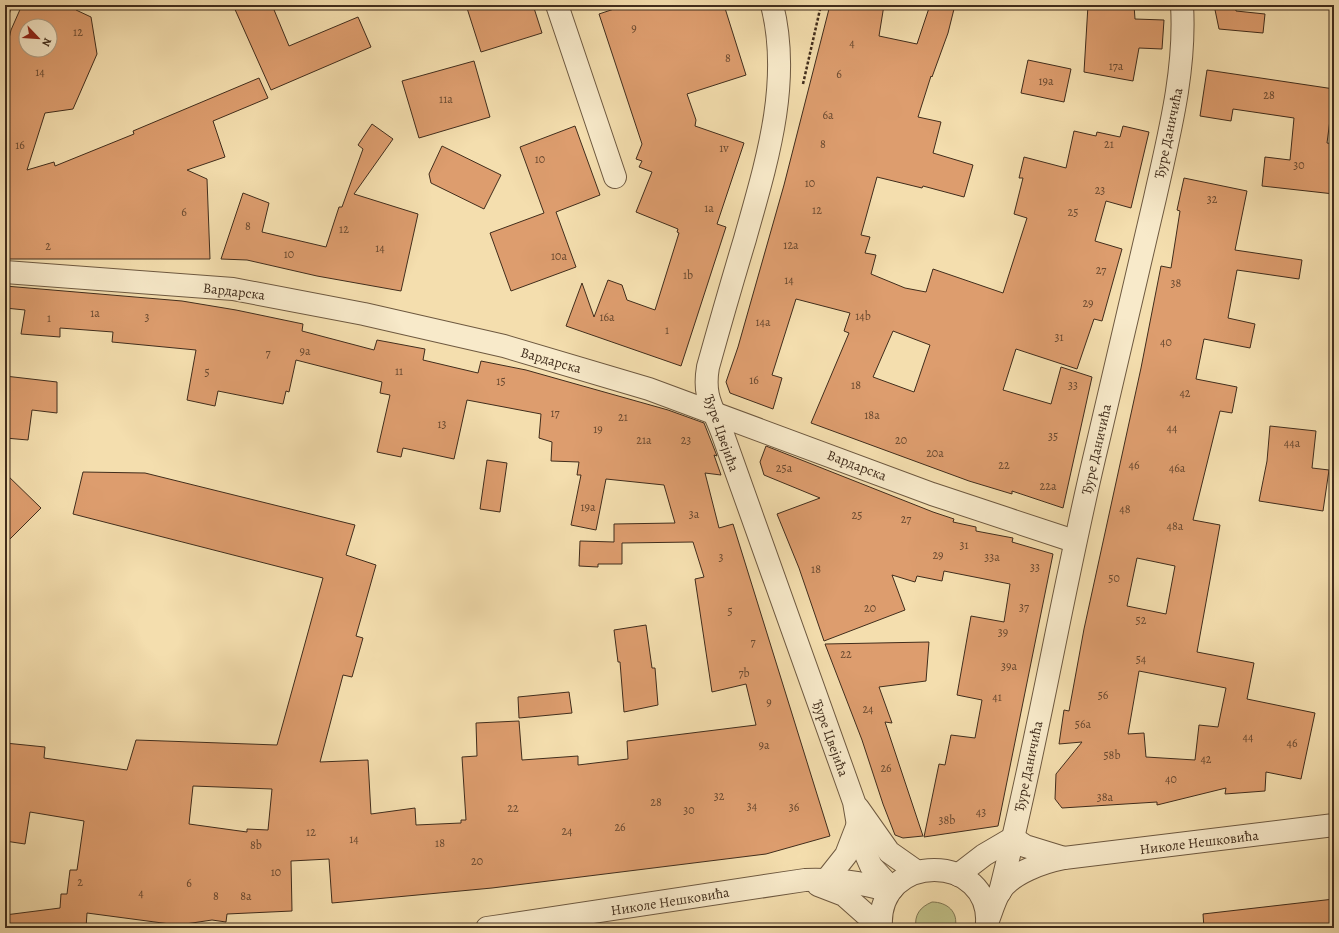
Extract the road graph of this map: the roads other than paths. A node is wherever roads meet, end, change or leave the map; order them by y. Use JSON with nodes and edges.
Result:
{"nodes":[{"id":1,"x":557,"y":5,"type":"edge"},
{"id":2,"x":772,"y":5,"type":"edge"},
{"id":3,"x":1182,"y":5,"type":"edge"},
{"id":4,"x":615,"y":177,"type":"dead end"},
{"id":5,"x":5,"y":272,"type":"edge"},
{"id":6,"x":712,"y":411,"type":"junction"},
{"id":7,"x":1074,"y":541,"type":"junction"},
{"id":8,"x":854,"y":802,"type":"junction"},
{"id":9,"x":858,"y":824,"type":"junction"},
{"id":10,"x":1334,"y":826,"type":"edge"},
{"id":11,"x":1013,"y":838,"type":"junction"},
{"id":12,"x":1064,"y":858,"type":"junction"},
{"id":13,"x":916,"y":871,"type":"junction"},
{"id":14,"x":958,"y":875,"type":"junction"},
{"id":15,"x":827,"y":879,"type":"junction"},
{"id":16,"x":805,"y":880,"type":"junction"},
{"id":17,"x":891,"y":890,"type":"junction"},
{"id":18,"x":1000,"y":892,"type":"junction"},
{"id":19,"x":987,"y":925,"type":"edge"},
{"id":20,"x":881,"y":927,"type":"edge"},
{"id":21,"x":487,"y":928,"type":"edge"}],
"edges":[{"from":1,"to":4,"type":"street"},
{"from":2,"to":6,"type":"street","name":"Ђуре Цвејића"},
{"from":3,"to":7,"type":"street","name":"Ђуре Даничића"},
{"from":5,"to":6,"type":"street","name":"Вардарска"},
{"from":6,"to":7,"type":"street","name":"Вардарска"},
{"from":6,"to":8,"type":"street","name":"Ђуре Цвејића"},
{"from":7,"to":11,"type":"street","name":"Ђуре Даничића"},
{"from":8,"to":9,"type":"street","name":"Ђуре Цвејића"},
{"from":8,"to":13,"type":"street","name":"Ђуре Цвејића"},
{"from":9,"to":15,"type":"street"},
{"from":9,"to":17,"type":"street","name":"Ђуре Цвејића"},
{"from":10,"to":12,"type":"street","name":"Николе Нешковића"},
{"from":11,"to":12,"type":"street","name":"Николе Нешковића"},
{"from":11,"to":14,"type":"street"},
{"from":11,"to":18,"type":"street","name":"Ђуре Даничића"},
{"from":12,"to":18,"type":"street","name":"Николе Нешковића"},
{"from":13,"to":14,"type":"street"},
{"from":13,"to":17,"type":"street"},
{"from":14,"to":19,"type":"street"},
{"from":15,"to":16,"type":"street","name":"Николе Нешковића"},
{"from":15,"to":17,"type":"street","name":"Николе Нешковића"},
{"from":16,"to":20,"type":"street","name":"Николе Нешковића"},
{"from":16,"to":21,"type":"street","name":"Николе Нешковића"},
{"from":17,"to":20,"type":"street"},
{"from":18,"to":19,"type":"street","name":"Николе Нешковића"}]}
